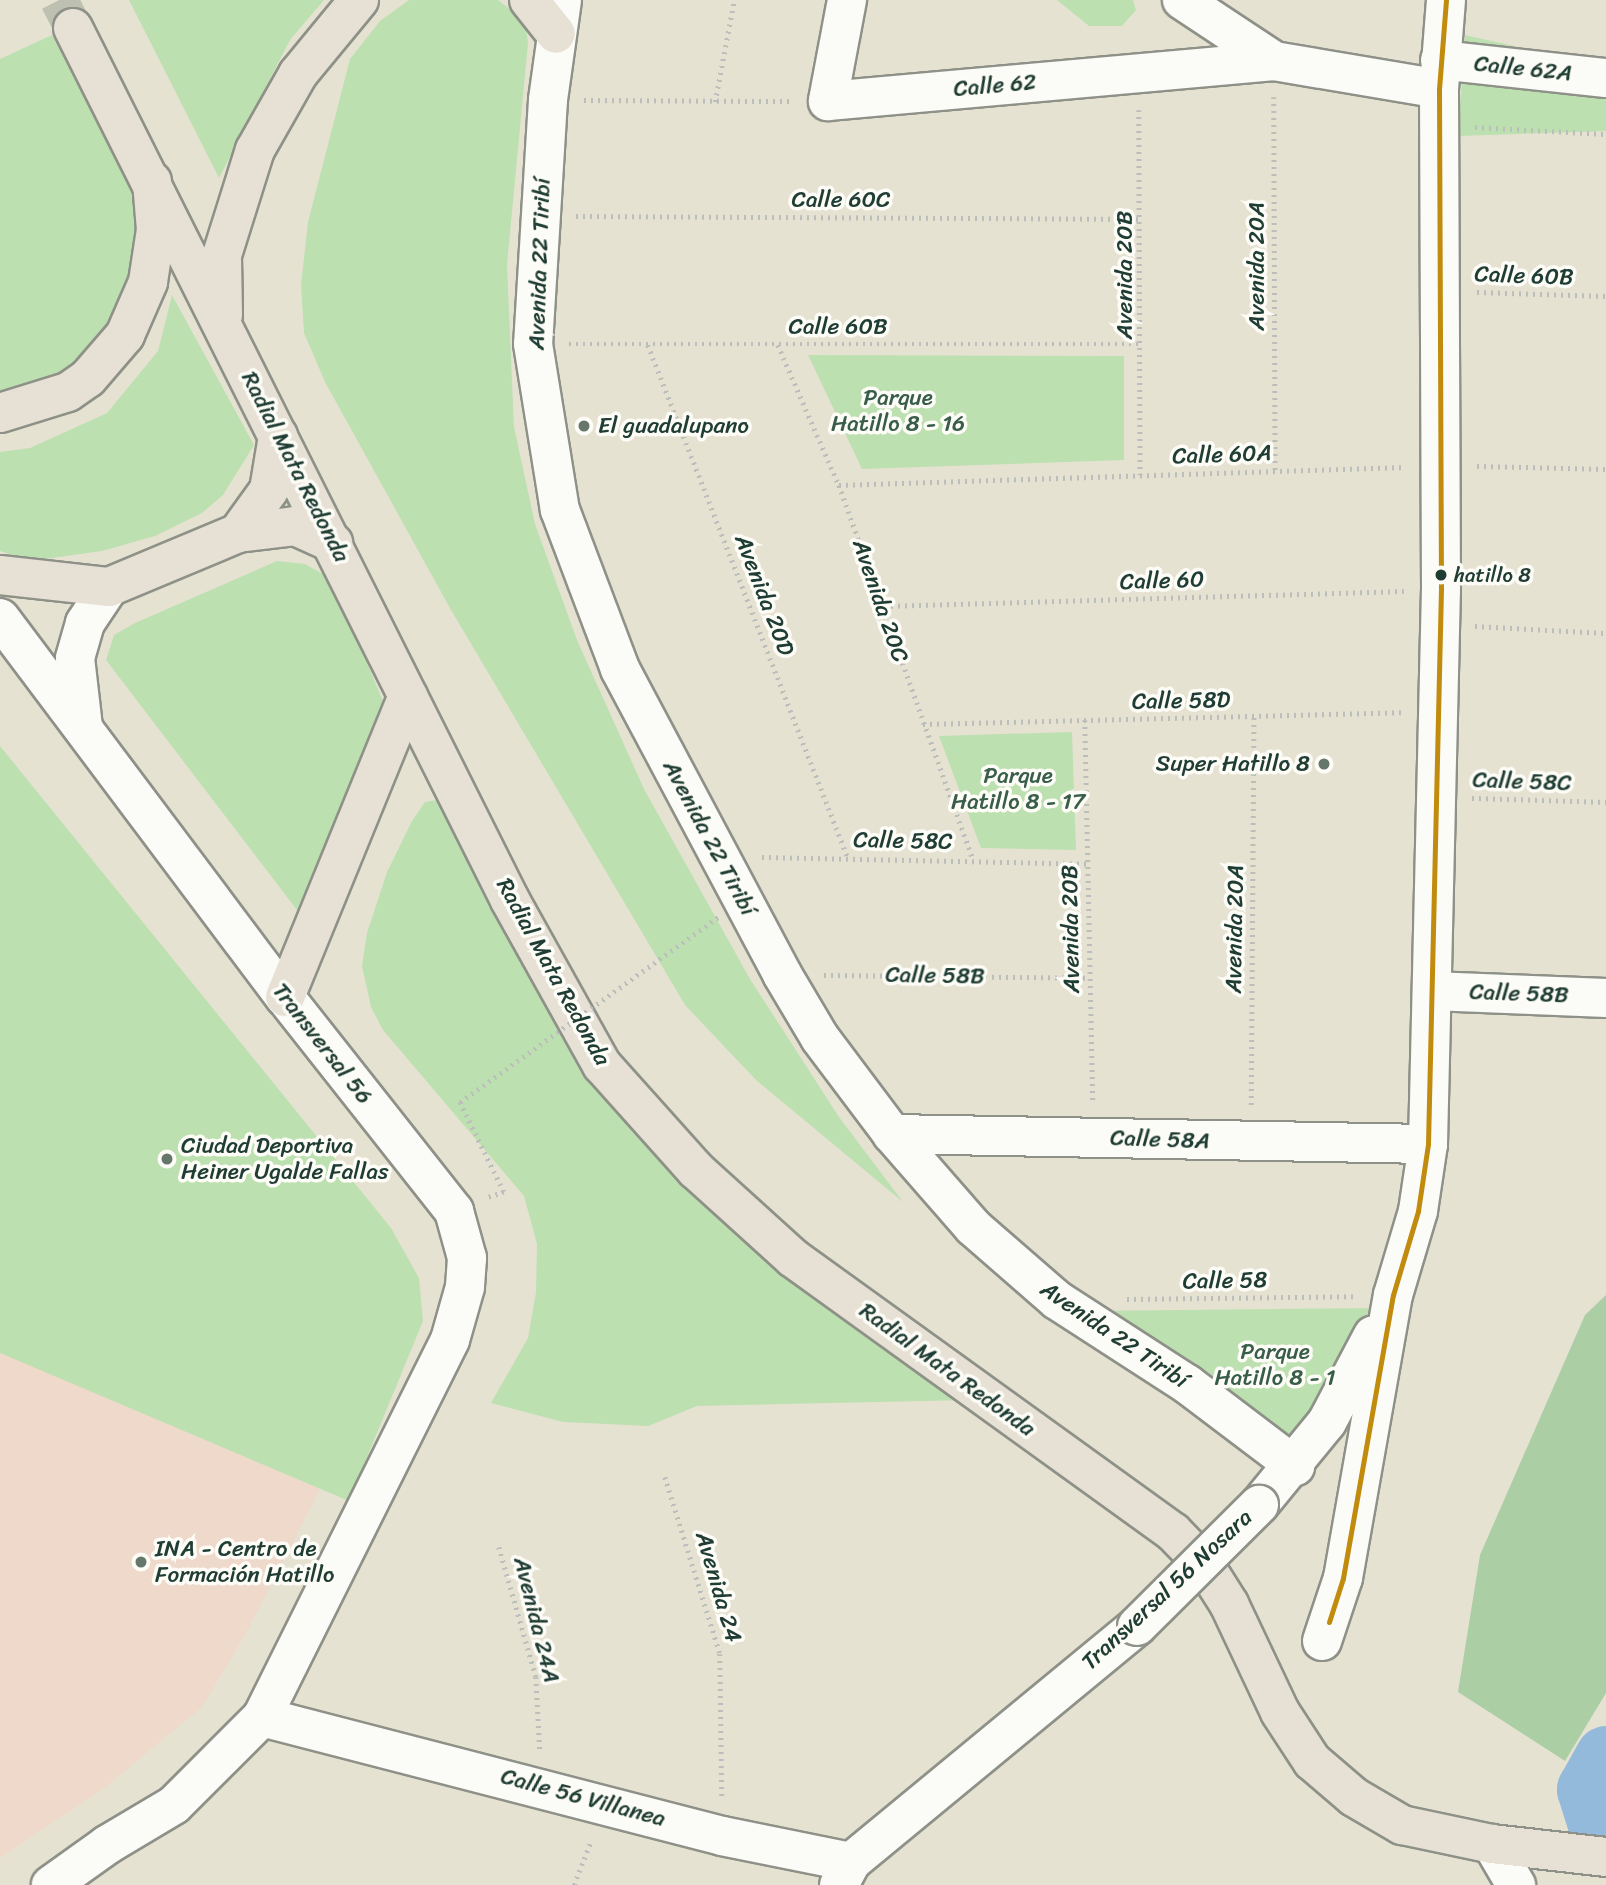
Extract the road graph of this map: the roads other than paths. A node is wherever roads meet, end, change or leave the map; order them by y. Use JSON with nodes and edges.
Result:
{"nodes":[{"id":1,"x":359,"y":0,"type":"edge"},
{"id":2,"x":529,"y":0,"type":"edge"},
{"id":3,"x":847,"y":0,"type":"edge"},
{"id":4,"x":1182,"y":0,"type":"edge"},
{"id":5,"x":1446,"y":0,"type":"edge"},
{"id":6,"x":559,"y":17,"type":"edge"},
{"id":7,"x":73,"y":28,"type":"tunnel mouth"},
{"id":8,"x":1274,"y":61,"type":"junction"},
{"id":9,"x":1606,"y":78,"type":"edge"},
{"id":10,"x":1439,"y":91,"type":"junction"},
{"id":11,"x":152,"y":181,"type":"junction"},
{"id":12,"x":223,"y":324,"type":"junction"},
{"id":13,"x":0,"y":413,"type":"edge"},
{"id":14,"x":278,"y":436,"type":"junction"},
{"id":15,"x":238,"y":533,"type":"junction"},
{"id":16,"x":333,"y":543,"type":"junction"},
{"id":17,"x":0,"y":575,"type":"edge"},
{"id":18,"x":109,"y":587,"type":"junction"},
{"id":19,"x":0,"y":618,"type":"edge"},
{"id":20,"x":408,"y":696,"type":"junction"},
{"id":21,"x":85,"y":736,"type":"junction"},
{"id":22,"x":1432,"y":991,"type":"junction"},
{"id":23,"x":285,"y":997,"type":"junction"},
{"id":24,"x":1606,"y":998,"type":"edge"},
{"id":25,"x":892,"y":1134,"type":"junction"},
{"id":26,"x":1428,"y":1144,"type":"junction"},
{"id":27,"x":1393,"y":1295,"type":"junction"},
{"id":28,"x":1294,"y":1466,"type":"junction"},
{"id":29,"x":1322,"y":1641,"type":"dead end"},
{"id":30,"x":287,"y":1671,"type":"junction"},
{"id":31,"x":262,"y":1717,"type":"junction"},
{"id":32,"x":316,"y":1730,"type":"junction"},
{"id":33,"x":1492,"y":1844,"type":"junction"},
{"id":34,"x":1606,"y":1857,"type":"edge"},
{"id":35,"x":845,"y":1873,"type":"edge"},
{"id":36,"x":51,"y":1885,"type":"edge"},
{"id":37,"x":1516,"y":1885,"type":"edge"}],
"edges":[{"from":1,"to":12,"type":"main road"},
{"from":2,"to":6,"type":"main road"},
{"from":3,"to":8,"type":"street","name":"Calle 62"},
{"from":4,"to":8,"type":"street"},
{"from":5,"to":10,"type":"street"},
{"from":6,"to":25,"type":"street","name":"Avenida 22 Tiribí"},
{"from":7,"to":11,"type":"main road","name":"Radial Mata Redonda"},
{"from":8,"to":10,"type":"street","name":"Calle 62"},
{"from":9,"to":10,"type":"street","name":"Calle 62A"},
{"from":10,"to":22,"type":"street"},
{"from":11,"to":12,"type":"main road","name":"Radial Mata Redonda"},
{"from":11,"to":13,"type":"main road"},
{"from":12,"to":14,"type":"main road","name":"Radial Mata Redonda"},
{"from":14,"to":15,"type":"main road"},
{"from":14,"to":16,"type":"main road","name":"Radial Mata Redonda"},
{"from":15,"to":16,"type":"main road"},
{"from":15,"to":18,"type":"main road"},
{"from":16,"to":20,"type":"main road","name":"Radial Mata Redonda"},
{"from":17,"to":18,"type":"main road"},
{"from":18,"to":21,"type":"street"},
{"from":19,"to":21,"type":"street","name":"Transversal 56"},
{"from":20,"to":23,"type":"main road"},
{"from":20,"to":33,"type":"main road","name":"Radial Mata Redonda"},
{"from":21,"to":23,"type":"street","name":"Transversal 56"},
{"from":22,"to":24,"type":"street","name":"Calle 58B"},
{"from":22,"to":26,"type":"street"},
{"from":23,"to":30,"type":"street","name":"Transversal 56"},
{"from":25,"to":26,"type":"street","name":"Calle 58A"},
{"from":25,"to":28,"type":"street","name":"Avenida 22 Tiribí"},
{"from":26,"to":27,"type":"street"},
{"from":27,"to":28,"type":"street","name":"Transversal 56 Nosara"},
{"from":27,"to":29,"type":"street"},
{"from":28,"to":35,"type":"street","name":"Transversal 56 Nosara","bridge":true},
{"from":30,"to":31,"type":"street","name":"Transversal 56"},
{"from":30,"to":32,"type":"street"},
{"from":31,"to":32,"type":"street","name":"Calle 56 Villanea"},
{"from":31,"to":36,"type":"street","name":"Transversal 56"},
{"from":32,"to":35,"type":"street","name":"Calle 56 Villanea"},
{"from":33,"to":34,"type":"main road","name":"Radial Mata Redonda"},
{"from":33,"to":37,"type":"street"}]}
